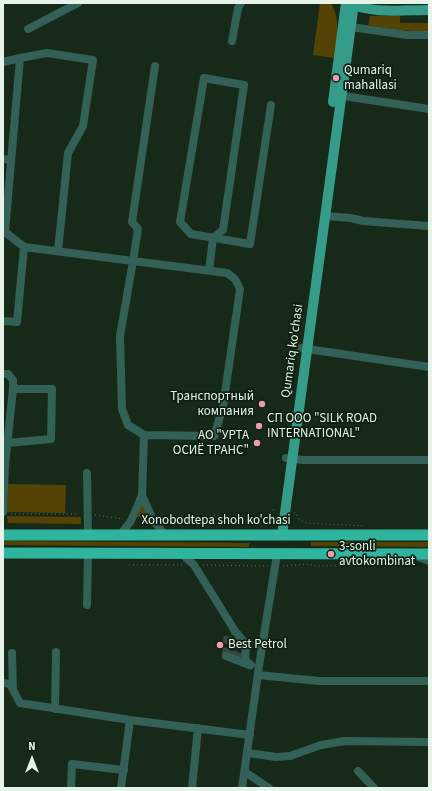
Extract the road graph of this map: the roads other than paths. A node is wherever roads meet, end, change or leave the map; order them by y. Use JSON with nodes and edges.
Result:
{"nodes":[{"id":1,"x":78,"y":3,"type":"edge"},
{"id":2,"x":241,"y":3,"type":"edge"},
{"id":3,"x":350,"y":4,"type":"edge"},
{"id":4,"x":429,"y":10,"type":"edge"},
{"id":5,"x":350,"y":27,"type":"junction"},
{"id":6,"x":28,"y":29,"type":"dead end"},
{"id":7,"x":429,"y":36,"type":"edge"},
{"id":8,"x":232,"y":41,"type":"dead end"},
{"id":9,"x":20,"y":58,"type":"junction"},
{"id":10,"x":3,"y":62,"type":"edge"},
{"id":11,"x":155,"y":66,"type":"dead end"},
{"id":12,"x":338,"y":95,"type":"junction"},
{"id":13,"x":271,"y":105,"type":"dead end"},
{"id":14,"x":429,"y":109,"type":"edge"},
{"id":15,"x":7,"y":159,"type":"edge"},
{"id":16,"x":325,"y":216,"type":"junction"},
{"id":17,"x":429,"y":226,"type":"edge"},
{"id":18,"x":213,"y":238,"type":"junction"},
{"id":19,"x":24,"y":247,"type":"junction"},
{"id":20,"x":58,"y":251,"type":"junction"},
{"id":21,"x":133,"y":261,"type":"junction"},
{"id":22,"x":209,"y":270,"type":"junction"},
{"id":23,"x":3,"y":321,"type":"edge"},
{"id":24,"x":304,"y":349,"type":"junction"},
{"id":25,"x":429,"y":367,"type":"edge"},
{"id":26,"x":3,"y":374,"type":"edge"},
{"id":27,"x":13,"y":389,"type":"junction"},
{"id":28,"x":7,"y":420,"type":"edge"},
{"id":29,"x":144,"y":434,"type":"junction"},
{"id":30,"x":8,"y":443,"type":"junction"},
{"id":31,"x":289,"y":458,"type":"junction"},
{"id":32,"x":429,"y":460,"type":"edge"},
{"id":33,"x":4,"y":465,"type":"edge"},
{"id":34,"x":87,"y":473,"type":"dead end"},
{"id":35,"x":4,"y":483,"type":"edge"},
{"id":36,"x":142,"y":495,"type":"junction"},
{"id":37,"x":3,"y":512,"type":"edge"},
{"id":38,"x":429,"y":535,"type":"edge"},
{"id":39,"x":3,"y":536,"type":"edge"},
{"id":40,"x":88,"y":536,"type":"junction"},
{"id":41,"x":120,"y":536,"type":"junction"},
{"id":42,"x":165,"y":536,"type":"junction"},
{"id":43,"x":279,"y":536,"type":"junction"},
{"id":44,"x":3,"y":553,"type":"edge"},
{"id":45,"x":88,"y":553,"type":"junction"},
{"id":46,"x":181,"y":553,"type":"junction"},
{"id":47,"x":277,"y":554,"type":"junction"},
{"id":48,"x":411,"y":554,"type":"junction"},
{"id":49,"x":429,"y":554,"type":"edge"},
{"id":50,"x":429,"y":561,"type":"edge"},
{"id":51,"x":88,"y":605,"type":"dead end"},
{"id":52,"x":229,"y":622,"type":"junction"},
{"id":53,"x":228,"y":632,"type":"tunnel mouth"},
{"id":54,"x":56,"y":652,"type":"dead end"},
{"id":55,"x":12,"y":653,"type":"dead end"},
{"id":56,"x":226,"y":656,"type":"dead end"},
{"id":57,"x":256,"y":669,"type":"junction"},
{"id":58,"x":429,"y":682,"type":"edge"},
{"id":59,"x":3,"y":683,"type":"edge"},
{"id":60,"x":13,"y":691,"type":"junction"},
{"id":61,"x":56,"y":709,"type":"junction"},
{"id":62,"x":130,"y":720,"type":"junction"},
{"id":63,"x":198,"y":728,"type":"junction"},
{"id":64,"x":250,"y":735,"type":"junction"},
{"id":65,"x":429,"y":742,"type":"edge"},
{"id":66,"x":248,"y":753,"type":"junction"},
{"id":67,"x":124,"y":770,"type":"junction"},
{"id":68,"x":358,"y":771,"type":"dead end"},
{"id":69,"x":245,"y":772,"type":"junction"},
{"id":70,"x":71,"y":788,"type":"edge"},
{"id":71,"x":121,"y":788,"type":"edge"},
{"id":72,"x":192,"y":788,"type":"edge"},
{"id":73,"x":242,"y":788,"type":"edge"},
{"id":74,"x":269,"y":788,"type":"edge"},
{"id":75,"x":374,"y":788,"type":"edge"}],
"edges":[{"from":1,"to":6,"type":"street"},
{"from":2,"to":8,"type":"street"},
{"from":3,"to":4,"type":"main road"},
{"from":3,"to":5,"type":"main road","name":"Qumariq ko'chasi"},
{"from":3,"to":12,"type":"main road","name":"Qumariq ko'chasi"},
{"from":5,"to":7,"type":"street"},
{"from":5,"to":12,"type":"main road","name":"Qumariq ko'chasi"},
{"from":9,"to":10,"type":"street"},
{"from":9,"to":15,"type":"street"},
{"from":9,"to":20,"type":"street"},
{"from":11,"to":21,"type":"street"},
{"from":12,"to":14,"type":"street"},
{"from":12,"to":16,"type":"main road","name":"Qumariq ko'chasi"},
{"from":12,"to":24,"type":"main road","name":"Qumariq ko'chasi"},
{"from":13,"to":18,"type":"street"},
{"from":15,"to":19,"type":"street"},
{"from":16,"to":17,"type":"street"},
{"from":16,"to":24,"type":"main road","name":"Qumariq ko'chasi"},
{"from":18,"to":18,"type":"street"},
{"from":18,"to":22,"type":"street"},
{"from":19,"to":20,"type":"street"},
{"from":19,"to":23,"type":"street"},
{"from":20,"to":21,"type":"street"},
{"from":21,"to":22,"type":"street"},
{"from":21,"to":29,"type":"street"},
{"from":22,"to":29,"type":"street"},
{"from":24,"to":25,"type":"street"},
{"from":24,"to":31,"type":"main road","name":"Qumariq ko'chasi"},
{"from":26,"to":27,"type":"street"},
{"from":27,"to":28,"type":"street"},
{"from":27,"to":30,"type":"street"},
{"from":28,"to":30,"type":"street"},
{"from":29,"to":36,"type":"street"},
{"from":30,"to":33,"type":"street"},
{"from":31,"to":32,"type":"street"},
{"from":31,"to":43,"type":"main road","name":"Qumariq ko'chasi"},
{"from":33,"to":35,"type":"street"},
{"from":34,"to":40,"type":"street"},
{"from":35,"to":37,"type":"street"},
{"from":36,"to":41,"type":"street"},
{"from":36,"to":42,"type":"street"},
{"from":38,"to":43,"type":"highway","name":"Xonobodtepa shoh ko'chasi"},
{"from":39,"to":40,"type":"highway","name":"Xonobodtepa shoh ko'chasi"},
{"from":40,"to":41,"type":"highway","name":"Xonobodtepa shoh ko'chasi"},
{"from":41,"to":42,"type":"highway","name":"Xonobodtepa shoh ko'chasi"},
{"from":42,"to":43,"type":"highway","name":"Xonobodtepa shoh ko'chasi"},
{"from":43,"to":47,"type":"highway","name":"Qumariq ko'chasi"},
{"from":44,"to":45,"type":"highway"},
{"from":45,"to":46,"type":"highway"},
{"from":45,"to":51,"type":"street"},
{"from":46,"to":47,"type":"highway"},
{"from":46,"to":52,"type":"street"},
{"from":47,"to":48,"type":"highway"},
{"from":47,"to":57,"type":"street"},
{"from":48,"to":49,"type":"highway"},
{"from":48,"to":50,"type":"street"},
{"from":52,"to":53,"type":"street"},
{"from":52,"to":57,"type":"street"},
{"from":54,"to":61,"type":"street"},
{"from":55,"to":60,"type":"street"},
{"from":56,"to":57,"type":"street"},
{"from":57,"to":58,"type":"street"},
{"from":57,"to":64,"type":"street"},
{"from":59,"to":60,"type":"street"},
{"from":60,"to":61,"type":"street"},
{"from":61,"to":62,"type":"street"},
{"from":62,"to":63,"type":"street"},
{"from":62,"to":67,"type":"street"},
{"from":63,"to":64,"type":"street"},
{"from":63,"to":72,"type":"street"},
{"from":64,"to":66,"type":"street"},
{"from":65,"to":66,"type":"street"},
{"from":66,"to":69,"type":"street"},
{"from":67,"to":70,"type":"street"},
{"from":67,"to":71,"type":"street"},
{"from":68,"to":75,"type":"street"},
{"from":69,"to":73,"type":"street"},
{"from":69,"to":74,"type":"street"}]}
